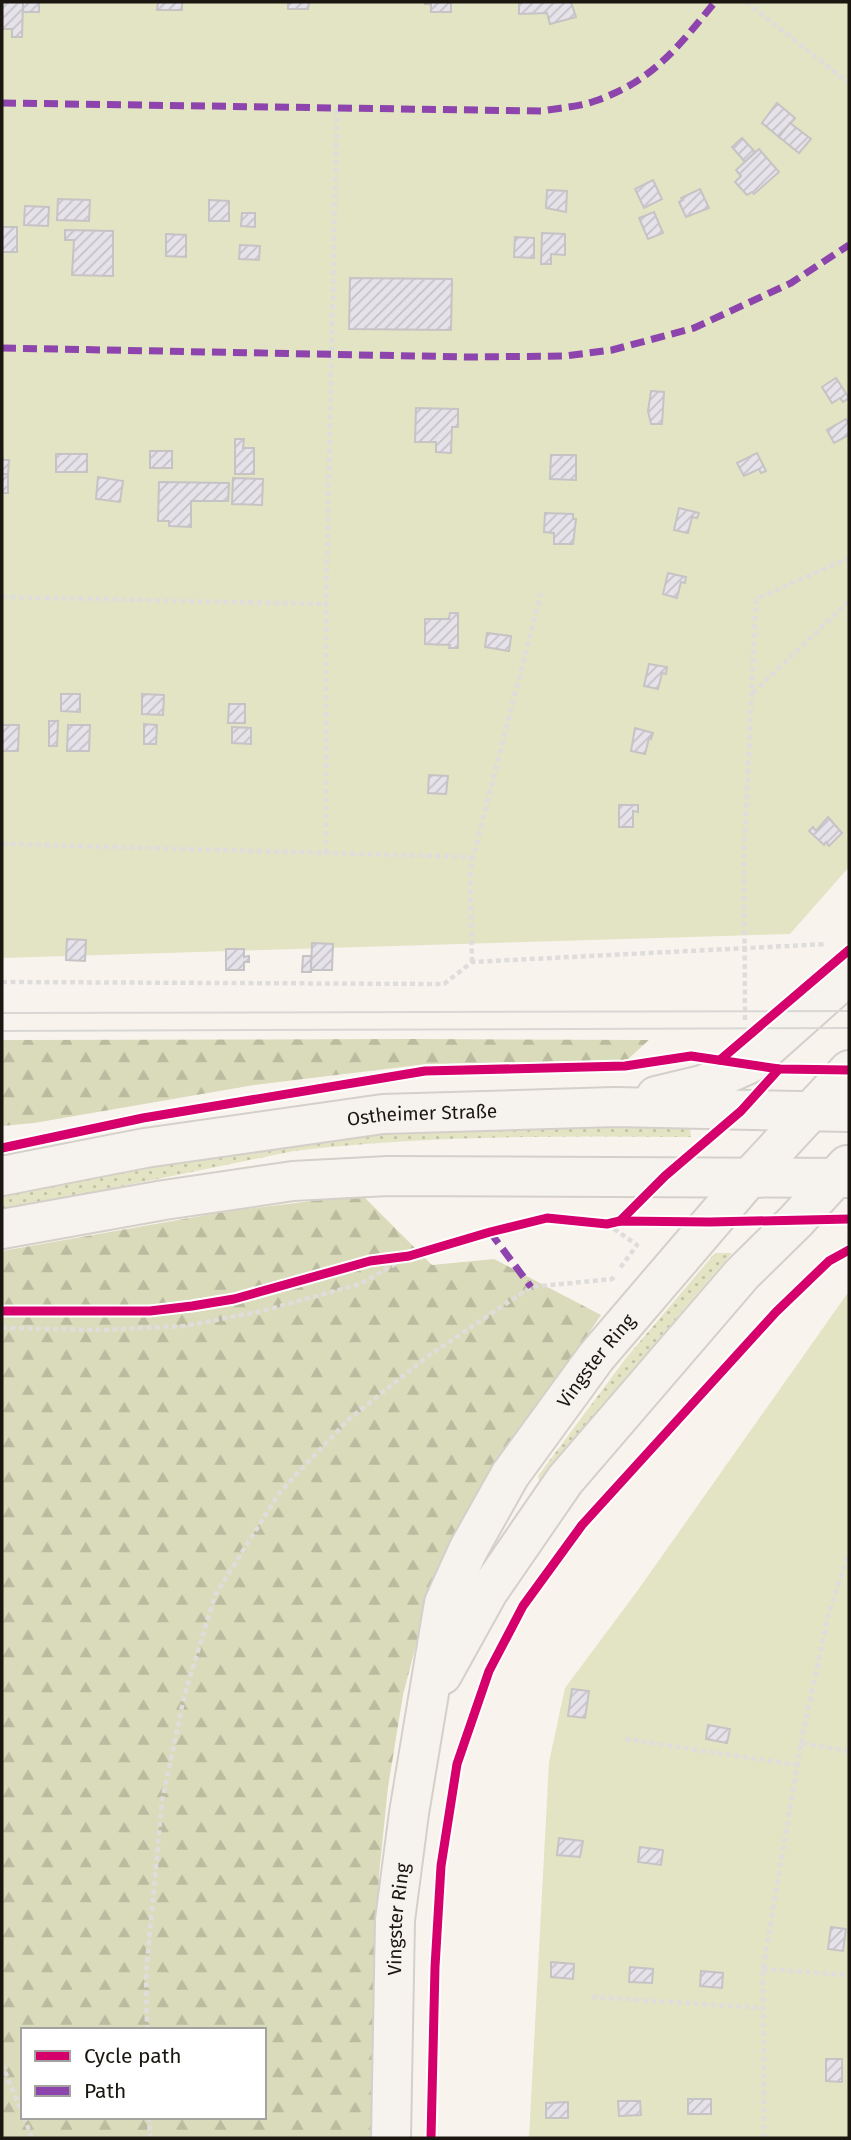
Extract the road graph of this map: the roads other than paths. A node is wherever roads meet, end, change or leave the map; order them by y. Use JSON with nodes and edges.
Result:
{"nodes":[{"id":1,"x":843,"y":960,"type":"edge"},
{"id":2,"x":849,"y":1070,"type":"edge"},
{"id":3,"x":615,"y":1107,"type":"junction"},
{"id":4,"x":809,"y":1112,"type":"junction"},
{"id":5,"x":849,"y":1112,"type":"edge"},
{"id":6,"x":845,"y":1173,"type":"edge"},
{"id":7,"x":2,"y":1177,"type":"edge"},
{"id":8,"x":750,"y":1177,"type":"junction"},
{"id":9,"x":2,"y":1229,"type":"edge"},
{"id":10,"x":428,"y":1701,"type":"junction"},
{"id":11,"x":391,"y":2138,"type":"edge"}],
"edges":[{"from":1,"to":3,"type":"main road"},
{"from":2,"to":4,"type":"main road","name":"Vingster Ring"},
{"from":3,"to":4,"type":"main road","name":"Ostheimer Straße"},
{"from":3,"to":7,"type":"main road","name":"Ostheimer Straße"},
{"from":4,"to":5,"type":"main road","name":"Ostheimer Straße"},
{"from":4,"to":8,"type":"main road","name":"Vingster Ring"},
{"from":6,"to":8,"type":"main road"},
{"from":6,"to":10,"type":"main road","name":"Vingster Ring"},
{"from":8,"to":9,"type":"main road"},
{"from":8,"to":10,"type":"main road","name":"Vingster Ring"},
{"from":10,"to":11,"type":"main road","name":"Vingster Ring"}]}
